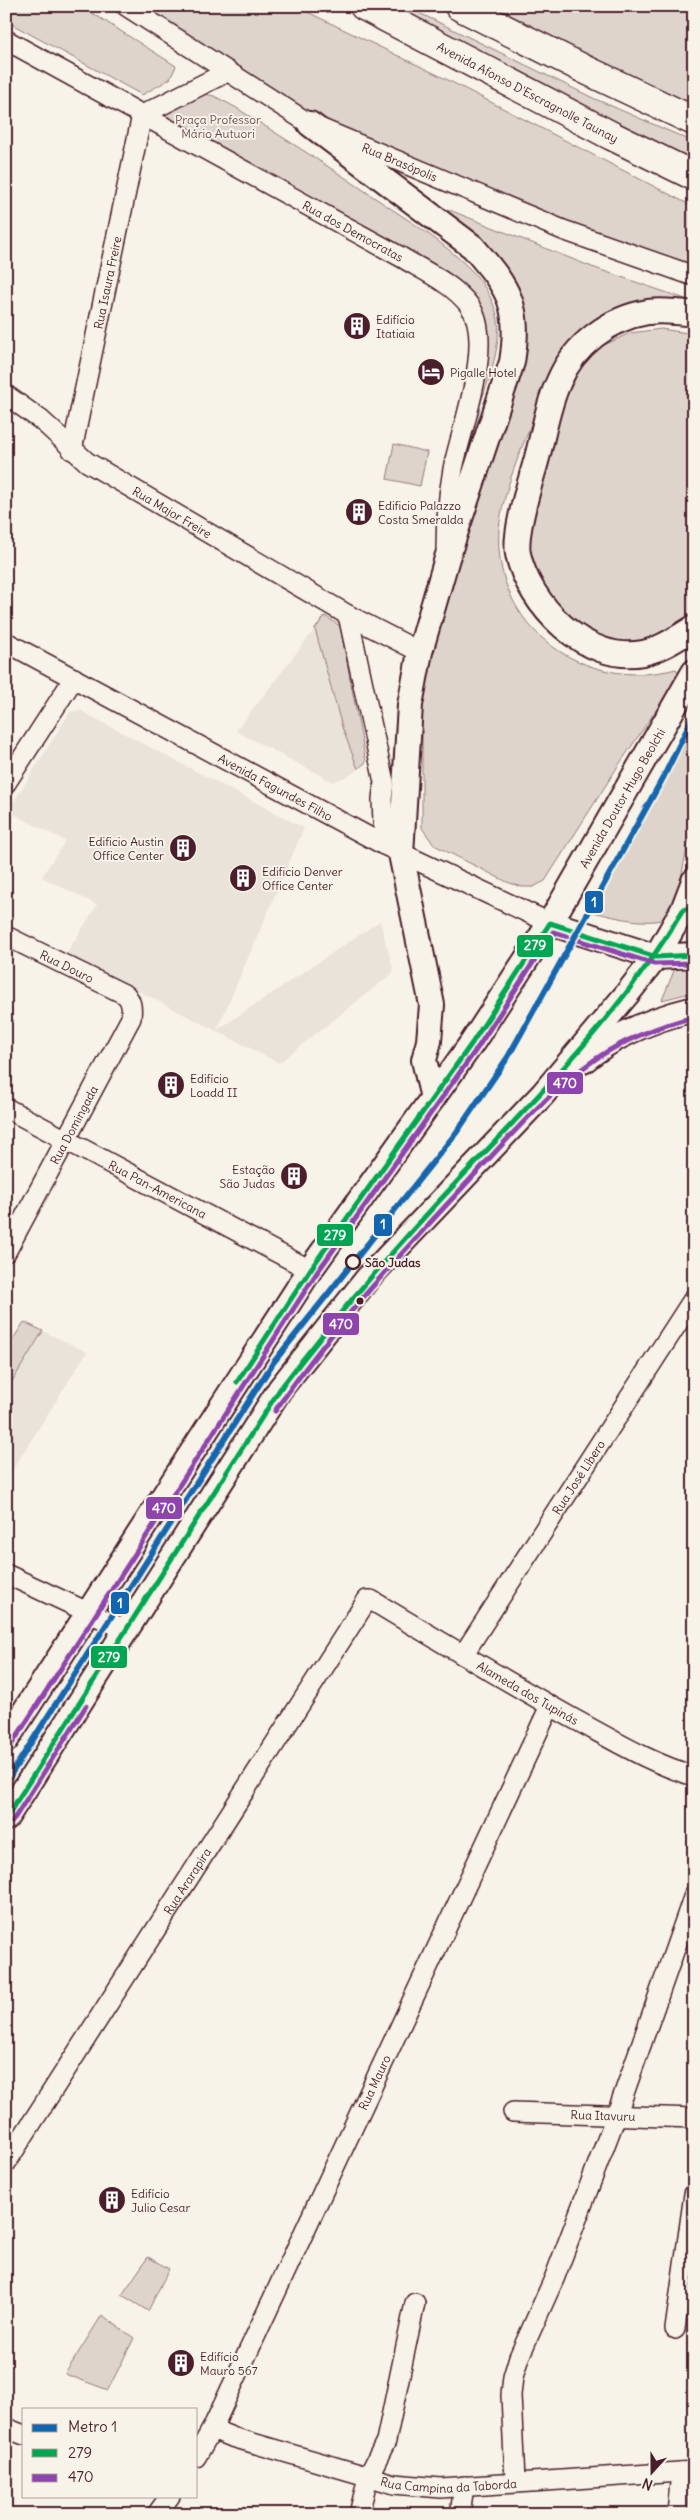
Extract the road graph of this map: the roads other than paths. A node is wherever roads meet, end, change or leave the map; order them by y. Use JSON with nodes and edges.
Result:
{"nodes":[{"id":1,"x":126,"y":6,"type":"edge"},
{"id":2,"x":364,"y":6,"type":"edge"},
{"id":3,"x":459,"y":6,"type":"edge"},
{"id":4,"x":6,"y":40,"type":"edge"},
{"id":5,"x":227,"y":72,"type":"junction"},
{"id":6,"x":142,"y":115,"type":"junction"},
{"id":7,"x":694,"y":121,"type":"edge"},
{"id":8,"x":310,"y":124,"type":"junction"},
{"id":9,"x":694,"y":176,"type":"edge"},
{"id":10,"x":694,"y":276,"type":"edge"},
{"id":11,"x":694,"y":314,"type":"edge"},
{"id":12,"x":6,"y":395,"type":"edge"},
{"id":13,"x":72,"y":450,"type":"junction"},
{"id":14,"x":446,"y":558,"type":"junction"},
{"id":15,"x":348,"y":615,"type":"junction"},
{"id":16,"x":694,"y":628,"type":"edge"},
{"id":17,"x":6,"y":642,"type":"edge"},
{"id":18,"x":420,"y":652,"type":"junction"},
{"id":19,"x":694,"y":672,"type":"edge"},
{"id":20,"x":74,"y":678,"type":"junction"},
{"id":21,"x":6,"y":783,"type":"edge"},
{"id":22,"x":393,"y":849,"type":"junction"},
{"id":23,"x":694,"y":881,"type":"edge"},
{"id":24,"x":688,"y":908,"type":"edge"},
{"id":25,"x":550,"y":923,"type":"junction"},
{"id":26,"x":6,"y":936,"type":"edge"},
{"id":27,"x":694,"y":955,"type":"edge"},
{"id":28,"x":656,"y":957,"type":"junction"},
{"id":29,"x":126,"y":996,"type":"joint"},
{"id":30,"x":694,"y":1009,"type":"edge"},
{"id":31,"x":543,"y":1094,"type":"junction"},
{"id":32,"x":432,"y":1098,"type":"junction"},
{"id":33,"x":6,"y":1108,"type":"edge"},
{"id":34,"x":66,"y":1140,"type":"junction"},
{"id":35,"x":6,"y":1252,"type":"edge"},
{"id":36,"x":310,"y":1270,"type":"junction"},
{"id":37,"x":694,"y":1298,"type":"edge"},
{"id":38,"x":6,"y":1574,"type":"edge"},
{"id":39,"x":368,"y":1599,"type":"joint"},
{"id":40,"x":87,"y":1613,"type":"junction"},
{"id":41,"x":126,"y":1630,"type":"junction"},
{"id":42,"x":463,"y":1655,"type":"junction"},
{"id":43,"x":550,"y":1706,"type":"junction"},
{"id":44,"x":6,"y":1740,"type":"edge"},
{"id":45,"x":694,"y":1776,"type":"edge"},
{"id":46,"x":6,"y":1818,"type":"edge"},
{"id":47,"x":694,"y":1895,"type":"edge"},
{"id":48,"x":513,"y":2112,"type":"dead end"},
{"id":49,"x":616,"y":2116,"type":"junction"},
{"id":50,"x":694,"y":2118,"type":"edge"},
{"id":51,"x":6,"y":2163,"type":"edge"},
{"id":52,"x":694,"y":2194,"type":"edge"},
{"id":53,"x":415,"y":2303,"type":"dead end"},
{"id":54,"x":675,"y":2329,"type":"dead end"},
{"id":55,"x":6,"y":2428,"type":"edge"},
{"id":56,"x":212,"y":2429,"type":"junction"},
{"id":57,"x":22,"y":2434,"type":"edge"},
{"id":58,"x":198,"y":2454,"type":"edge"},
{"id":59,"x":687,"y":2471,"type":"edge"},
{"id":60,"x":368,"y":2477,"type":"junction"},
{"id":61,"x":515,"y":2481,"type":"junction"},
{"id":62,"x":464,"y":2486,"type":"junction"},
{"id":63,"x":169,"y":2498,"type":"edge"},
{"id":64,"x":157,"y":2514,"type":"edge"},
{"id":65,"x":359,"y":2514,"type":"edge"},
{"id":66,"x":460,"y":2514,"type":"edge"},
{"id":67,"x":678,"y":2514,"type":"edge"}],
"edges":[{"from":1,"to":5,"type":"street","name":"Rua Brasópolis"},
{"from":2,"to":9,"type":"highway","name":"Avenida Afonso D'Escragnolle Taunay"},
{"from":3,"to":7,"type":"highway"},
{"from":4,"to":6,"type":"street","name":"Rua dos Democratas"},
{"from":5,"to":6,"type":"street"},
{"from":5,"to":8,"type":"street","name":"Rua Brasópolis"},
{"from":6,"to":13,"type":"street","name":"Rua Isaura Freire"},
{"from":6,"to":14,"type":"street","name":"Rua dos Democratas"},
{"from":8,"to":10,"type":"street","name":"Rua Brasópolis"},
{"from":8,"to":14,"type":"main road"},
{"from":11,"to":16,"type":"main road"},
{"from":12,"to":13,"type":"street","name":"Rua Major Freire"},
{"from":13,"to":15,"type":"street","name":"Rua Major Freire"},
{"from":14,"to":18,"type":"main road"},
{"from":15,"to":18,"type":"street","name":"Rua Major Freire"},
{"from":15,"to":22,"type":"street"},
{"from":17,"to":20,"type":"street","name":"Avenida Fagundes Filho"},
{"from":18,"to":22,"type":"main road"},
{"from":19,"to":25,"type":"main road","name":"Avenida Doutor Hugo Beolchi"},
{"from":20,"to":21,"type":"street"},
{"from":20,"to":22,"type":"street","name":"Avenida Fagundes Filho"},
{"from":22,"to":25,"type":"street","name":"Avenida Fagundes Filho"},
{"from":22,"to":32,"type":"main road"},
{"from":23,"to":24,"type":"main road"},
{"from":24,"to":28,"type":"main road"},
{"from":25,"to":28,"type":"main road"},
{"from":25,"to":32,"type":"main road","name":"Avenida Doutor Hugo Beolchi"},
{"from":26,"to":29,"type":"street","name":"Rua Douro"},
{"from":27,"to":28,"type":"main road"},
{"from":28,"to":31,"type":"main road"},
{"from":29,"to":34,"type":"street","name":"Rua Domingada"},
{"from":30,"to":31,"type":"main road"},
{"from":31,"to":41,"type":"main road"},
{"from":32,"to":36,"type":"main road","name":"Avenida Doutor Hugo Beolchi"},
{"from":33,"to":34,"type":"street","name":"Rua Pan-Americana"},
{"from":34,"to":35,"type":"street","name":"Rua Domingada"},
{"from":34,"to":36,"type":"street","name":"Rua Pan-Americana"},
{"from":36,"to":40,"type":"main road","name":"Avenida Doutor Hugo Beolchi"},
{"from":37,"to":42,"type":"street","name":"Rua José Líbero"},
{"from":38,"to":40,"type":"street"},
{"from":39,"to":42,"type":"street","name":"Alameda dos Tupinás"},
{"from":39,"to":51,"type":"street","name":"Rua Ararapira"},
{"from":40,"to":41,"type":"street"},
{"from":40,"to":44,"type":"main road","name":"Avenida Doutor Hugo Beolchi"},
{"from":41,"to":46,"type":"main road"},
{"from":42,"to":43,"type":"street","name":"Alameda dos Tupinás"},
{"from":43,"to":45,"type":"street","name":"Alameda dos Tupinás"},
{"from":43,"to":56,"type":"street","name":"Rua Mauro"},
{"from":47,"to":49,"type":"street"},
{"from":48,"to":49,"type":"street","name":"Rua Itavuru"},
{"from":49,"to":50,"type":"street","name":"Rua Itavuru"},
{"from":49,"to":61,"type":"street"},
{"from":52,"to":54,"type":"street"},
{"from":53,"to":60,"type":"street"},
{"from":55,"to":57,"type":"street"},
{"from":56,"to":58,"type":"street","name":"Rua Mauro"},
{"from":56,"to":60,"type":"street","name":"Rua Campina da Taborda"},
{"from":59,"to":61,"type":"street","name":"Rua Campina da Taborda"},
{"from":59,"to":67,"type":"street"},
{"from":60,"to":62,"type":"street","name":"Rua Campina da Taborda"},
{"from":60,"to":65,"type":"street"},
{"from":61,"to":62,"type":"street","name":"Rua Campina da Taborda"},
{"from":62,"to":66,"type":"street"},
{"from":63,"to":64,"type":"street"}]}
